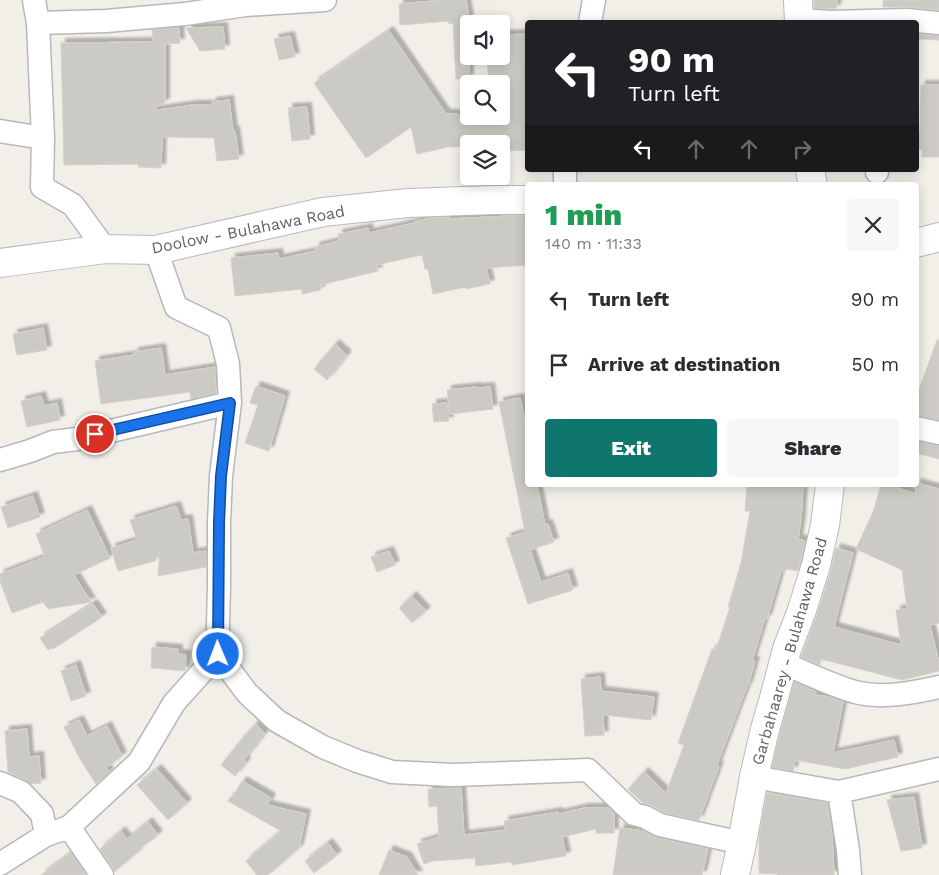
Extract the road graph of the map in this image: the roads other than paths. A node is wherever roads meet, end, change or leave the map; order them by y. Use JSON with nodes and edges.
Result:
{"nodes":[{"id":1,"x":34,"y":0,"type":"edge"},
{"id":2,"x":325,"y":0,"type":"edge"},
{"id":3,"x":594,"y":0,"type":"edge"},
{"id":4,"x":284,"y":1,"type":"edge"},
{"id":5,"x":799,"y":14,"type":"edge"},
{"id":6,"x":590,"y":20,"type":"edge"},
{"id":7,"x":823,"y":20,"type":"edge"},
{"id":8,"x":919,"y":21,"type":"edge"},
{"id":9,"x":38,"y":23,"type":"junction"},
{"id":10,"x":939,"y":23,"type":"edge"},
{"id":11,"x":0,"y":132,"type":"edge"},
{"id":12,"x":43,"y":138,"type":"junction"},
{"id":13,"x":525,"y":200,"type":"edge"},
{"id":14,"x":939,"y":237,"type":"edge"},
{"id":15,"x":919,"y":242,"type":"edge"},
{"id":16,"x":105,"y":249,"type":"junction"},
{"id":17,"x":156,"y":250,"type":"junction"},
{"id":18,"x":0,"y":262,"type":"edge"},
{"id":19,"x":230,"y":403,"type":"junction"},
{"id":20,"x":919,"y":429,"type":"edge"},
{"id":21,"x":939,"y":434,"type":"edge"},
{"id":22,"x":0,"y":460,"type":"edge"},
{"id":23,"x":830,"y":487,"type":"edge"},
{"id":24,"x":218,"y":654,"type":"junction"},
{"id":25,"x":782,"y":663,"type":"junction"},
{"id":26,"x":939,"y":686,"type":"edge"},
{"id":27,"x":939,"y":769,"type":"edge"},
{"id":28,"x":754,"y":778,"type":"junction"},
{"id":29,"x":0,"y":783,"type":"edge"},
{"id":30,"x":839,"y":792,"type":"junction"},
{"id":31,"x":69,"y":827,"type":"junction"},
{"id":32,"x":46,"y":835,"type":"junction"},
{"id":33,"x":742,"y":843,"type":"junction"},
{"id":34,"x":0,"y":864,"type":"edge"},
{"id":35,"x":102,"y":875,"type":"edge"},
{"id":36,"x":735,"y":875,"type":"edge"},
{"id":37,"x":850,"y":875,"type":"edge"}],
"edges":[{"from":1,"to":9,"type":"street"},
{"from":2,"to":4,"type":"street"},
{"from":3,"to":6,"type":"street"},
{"from":4,"to":9,"type":"street"},
{"from":5,"to":7,"type":"street"},
{"from":8,"to":10,"type":"street"},
{"from":9,"to":12,"type":"street"},
{"from":11,"to":12,"type":"street"},
{"from":12,"to":16,"type":"street"},
{"from":13,"to":17,"type":"main road","name":"Doolow - Bulahawa Road"},
{"from":14,"to":15,"type":"main road"},
{"from":16,"to":17,"type":"main road","name":"Doolow - Bulahawa Road"},
{"from":16,"to":18,"type":"main road","name":"Doolow - Bulahawa Road"},
{"from":17,"to":19,"type":"street"},
{"from":19,"to":22,"type":"street"},
{"from":19,"to":24,"type":"street"},
{"from":20,"to":21,"type":"street"},
{"from":23,"to":25,"type":"main road","name":"Garbahaarey - Bulahawa Road"},
{"from":24,"to":31,"type":"street"},
{"from":24,"to":33,"type":"street"},
{"from":25,"to":26,"type":"street"},
{"from":25,"to":28,"type":"main road","name":"Garbahaarey - Bulahawa Road"},
{"from":27,"to":30,"type":"street"},
{"from":28,"to":30,"type":"street"},
{"from":28,"to":33,"type":"main road","name":"Garbahaarey - Bulahawa Road"},
{"from":29,"to":32,"type":"street"},
{"from":30,"to":37,"type":"street"},
{"from":31,"to":32,"type":"street"},
{"from":31,"to":35,"type":"street"},
{"from":32,"to":34,"type":"street"},
{"from":33,"to":36,"type":"main road","name":"Garbahaarey - Bulahawa Road"}]}
